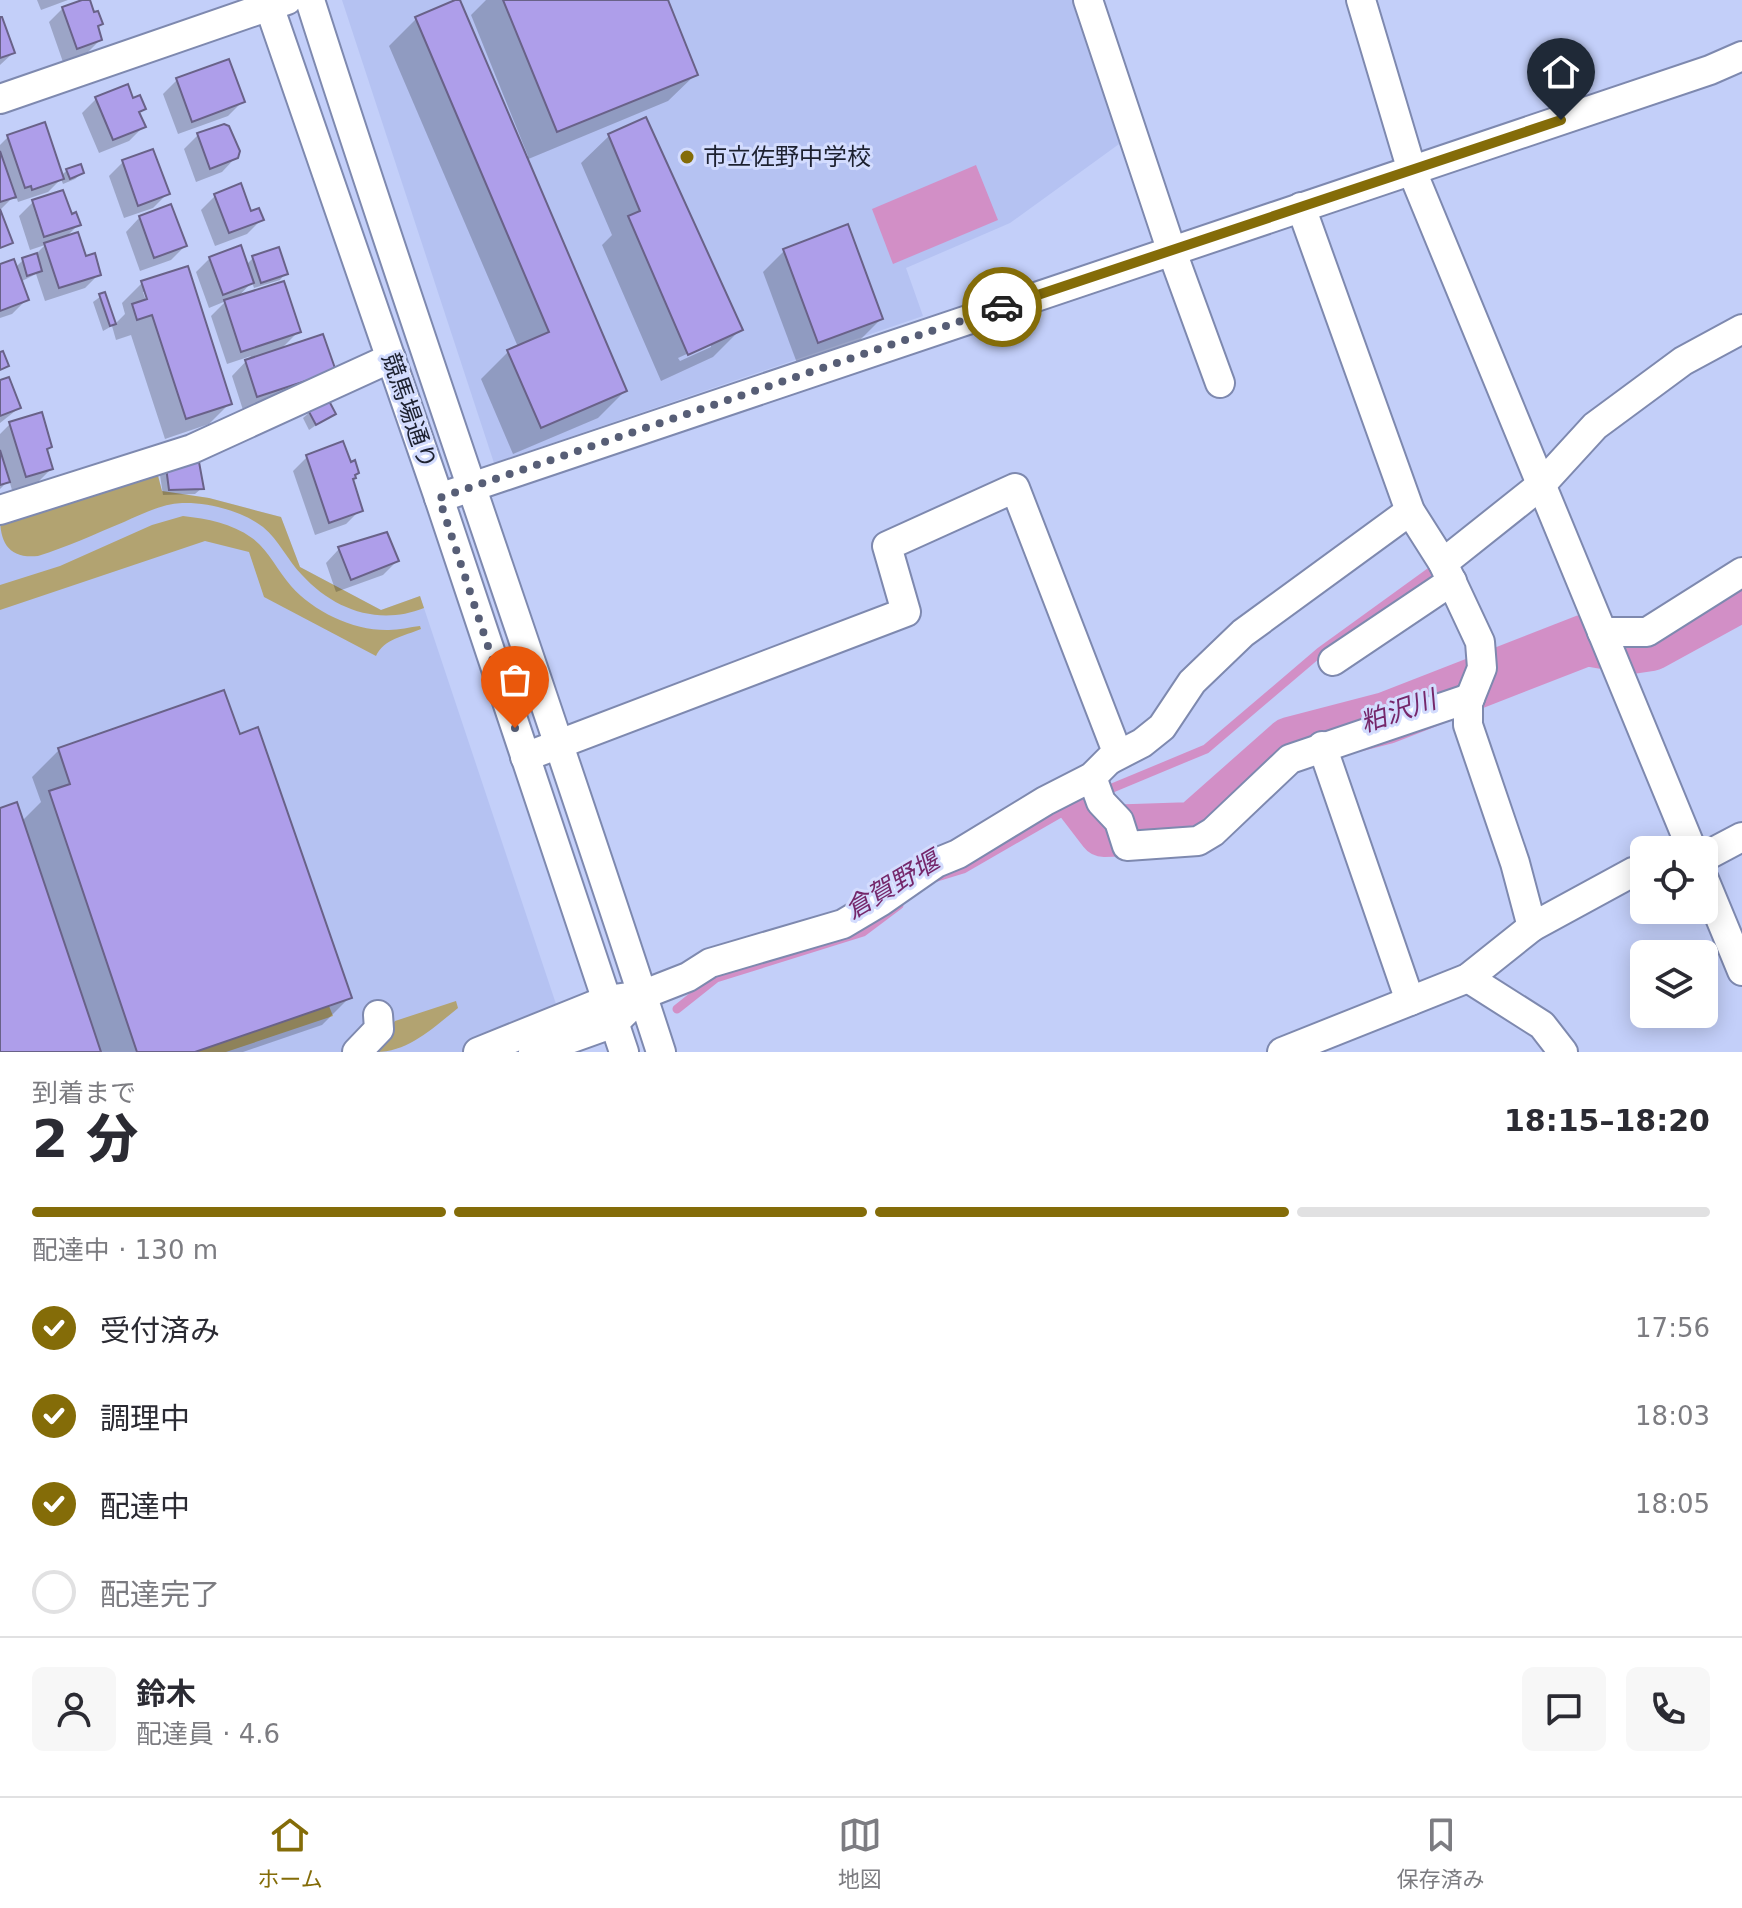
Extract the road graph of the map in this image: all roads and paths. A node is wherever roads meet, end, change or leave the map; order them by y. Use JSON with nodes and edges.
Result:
{"nodes":[{"id":1,"x":310,"y":0,"type":"edge"},
{"id":2,"x":1088,"y":0,"type":"edge"},
{"id":3,"x":1361,"y":0,"type":"edge"},
{"id":4,"x":274,"y":2,"type":"edge"},
{"id":5,"x":1742,"y":56,"type":"edge"},
{"id":6,"x":0,"y":99,"type":"edge"},
{"id":7,"x":1412,"y":171,"type":"junction"},
{"id":8,"x":1301,"y":207,"type":"junction"},
{"id":9,"x":1171,"y":249,"type":"junction"},
{"id":10,"x":1742,"y":329,"type":"edge"},
{"id":11,"x":391,"y":358,"type":"junction"},
{"id":12,"x":1220,"y":383,"type":"dead end"},
{"id":13,"x":1541,"y":485,"type":"junction"},
{"id":14,"x":471,"y":487,"type":"junction"},
{"id":15,"x":439,"y":498,"type":"junction"},
{"id":16,"x":0,"y":510,"type":"edge"},
{"id":17,"x":1410,"y":511,"type":"junction"},
{"id":18,"x":1448,"y":572,"type":"junction"},
{"id":19,"x":1742,"y":572,"type":"edge"},
{"id":20,"x":1602,"y":632,"type":"junction"},
{"id":21,"x":1333,"y":661,"type":"dead end"},
{"id":22,"x":1470,"y":698,"type":"junction"},
{"id":23,"x":560,"y":744,"type":"junction"},
{"id":24,"x":1322,"y":746,"type":"junction"},
{"id":25,"x":525,"y":757,"type":"junction"},
{"id":26,"x":1101,"y":768,"type":"junction"},
{"id":27,"x":1686,"y":836,"type":"edge"},
{"id":28,"x":1742,"y":837,"type":"edge"},
{"id":29,"x":1718,"y":850,"type":"edge"},
{"id":30,"x":1630,"y":874,"type":"edge"},
{"id":31,"x":1718,"y":913,"type":"edge"},
{"id":32,"x":1532,"y":927,"type":"junction"},
{"id":33,"x":1742,"y":971,"type":"edge"},
{"id":34,"x":1468,"y":978,"type":"junction"},
{"id":35,"x":642,"y":995,"type":"junction"},
{"id":36,"x":1410,"y":1001,"type":"junction"},
{"id":37,"x":610,"y":1012,"type":"junction"},
{"id":38,"x":378,"y":1015,"type":"dead end"},
{"id":39,"x":357,"y":1052,"type":"edge"},
{"id":40,"x":478,"y":1052,"type":"edge"},
{"id":41,"x":533,"y":1052,"type":"edge"},
{"id":42,"x":624,"y":1052,"type":"edge"},
{"id":43,"x":661,"y":1052,"type":"edge"},
{"id":44,"x":1282,"y":1052,"type":"edge"},
{"id":45,"x":1563,"y":1052,"type":"edge"}],
"edges":[{"from":1,"to":14,"type":"street","name":"競馬場通り"},
{"from":2,"to":9,"type":"street"},
{"from":3,"to":7,"type":"street"},
{"from":4,"to":6,"type":"street"},
{"from":4,"to":11,"type":"street","name":"競馬場通り"},
{"from":5,"to":7,"type":"street"},
{"from":7,"to":8,"type":"street"},
{"from":7,"to":13,"type":"street"},
{"from":8,"to":9,"type":"street"},
{"from":8,"to":17,"type":"street"},
{"from":9,"to":12,"type":"street"},
{"from":9,"to":14,"type":"street"},
{"from":10,"to":13,"type":"street"},
{"from":11,"to":15,"type":"street","name":"競馬場通り"},
{"from":11,"to":16,"type":"street"},
{"from":13,"to":18,"type":"street"},
{"from":13,"to":20,"type":"street"},
{"from":14,"to":15,"type":"street"},
{"from":14,"to":23,"type":"street","name":"競馬場通り"},
{"from":15,"to":25,"type":"street","name":"競馬場通り"},
{"from":17,"to":18,"type":"street"},
{"from":17,"to":26,"type":"street"},
{"from":18,"to":21,"type":"street"},
{"from":18,"to":22,"type":"street"},
{"from":19,"to":20,"type":"street"},
{"from":20,"to":27,"type":"street"},
{"from":22,"to":24,"type":"street"},
{"from":22,"to":32,"type":"street"},
{"from":23,"to":25,"type":"street"},
{"from":23,"to":26,"type":"street"},
{"from":23,"to":35,"type":"street","name":"競馬場通り"},
{"from":24,"to":26,"type":"street"},
{"from":24,"to":36,"type":"street"},
{"from":25,"to":37,"type":"street","name":"競馬場通り"},
{"from":26,"to":35,"type":"street"},
{"from":28,"to":29,"type":"street"},
{"from":30,"to":32,"type":"street"},
{"from":31,"to":33,"type":"street"},
{"from":32,"to":34,"type":"street"},
{"from":34,"to":36,"type":"street"},
{"from":34,"to":45,"type":"street"},
{"from":35,"to":37,"type":"street"},
{"from":35,"to":43,"type":"street","name":"競馬場通り"},
{"from":36,"to":44,"type":"street"},
{"from":37,"to":40,"type":"street"},
{"from":37,"to":41,"type":"street"},
{"from":37,"to":42,"type":"street","name":"競馬場通り"},
{"from":38,"to":39,"type":"street"}]}
